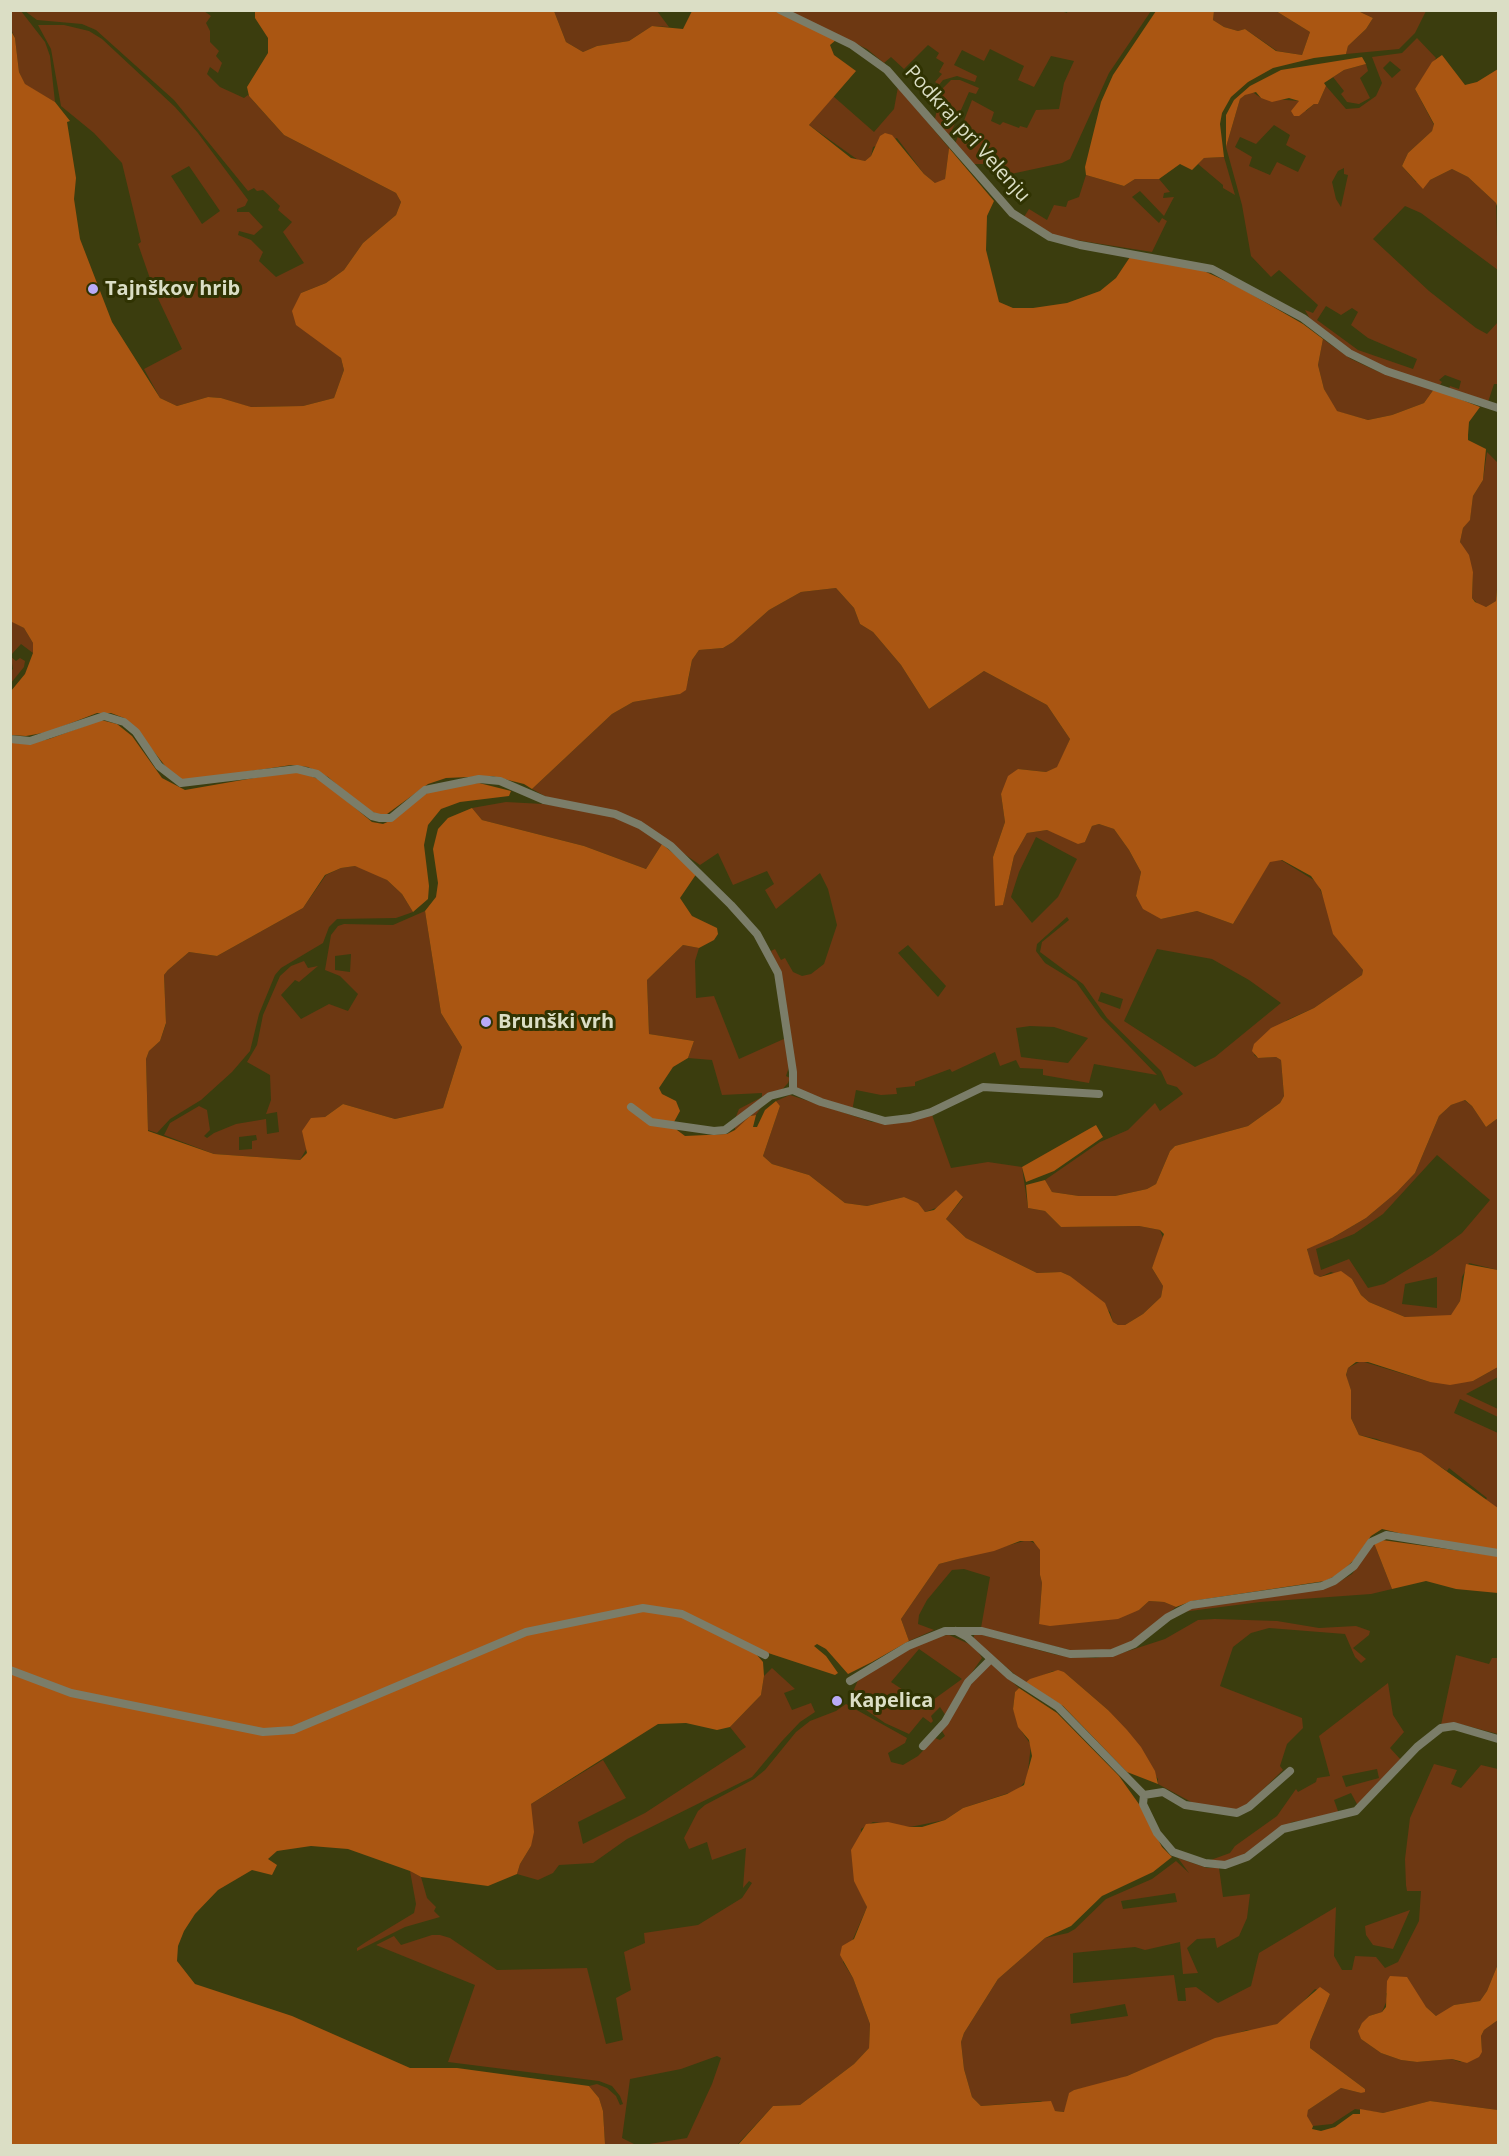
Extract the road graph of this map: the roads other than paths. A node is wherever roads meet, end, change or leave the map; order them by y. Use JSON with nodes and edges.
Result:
{"nodes":[{"id":1,"x":780,"y":10,"type":"edge"},
{"id":2,"x":1498,"y":408,"type":"edge"},
{"id":3,"x":10,"y":739,"type":"edge"},
{"id":4,"x":793,"y":1090,"type":"junction"},
{"id":5,"x":1099,"y":1094,"type":"dead end"},
{"id":6,"x":631,"y":1107,"type":"dead end"},
{"id":7,"x":1498,"y":1553,"type":"edge"},
{"id":8,"x":954,"y":1630,"type":"junction"},
{"id":9,"x":765,"y":1655,"type":"dead end"},
{"id":10,"x":991,"y":1659,"type":"junction"},
{"id":11,"x":10,"y":1670,"type":"edge"},
{"id":12,"x":849,"y":1681,"type":"dead end"},
{"id":13,"x":1498,"y":1738,"type":"edge"},
{"id":14,"x":923,"y":1746,"type":"dead end"},
{"id":15,"x":1290,"y":1771,"type":"dead end"},
{"id":16,"x":1144,"y":1795,"type":"junction"}],
"edges":[{"from":1,"to":2,"type":"street","name":"Podkraj pri Velenju"},
{"from":3,"to":4,"type":"street"},
{"from":4,"to":5,"type":"street"},
{"from":4,"to":6,"type":"street"},
{"from":7,"to":8,"type":"street"},
{"from":8,"to":10,"type":"street"},
{"from":8,"to":12,"type":"street"},
{"from":9,"to":11,"type":"street"},
{"from":10,"to":14,"type":"street"},
{"from":10,"to":16,"type":"street"},
{"from":13,"to":16,"type":"street"},
{"from":15,"to":16,"type":"street"}]}
